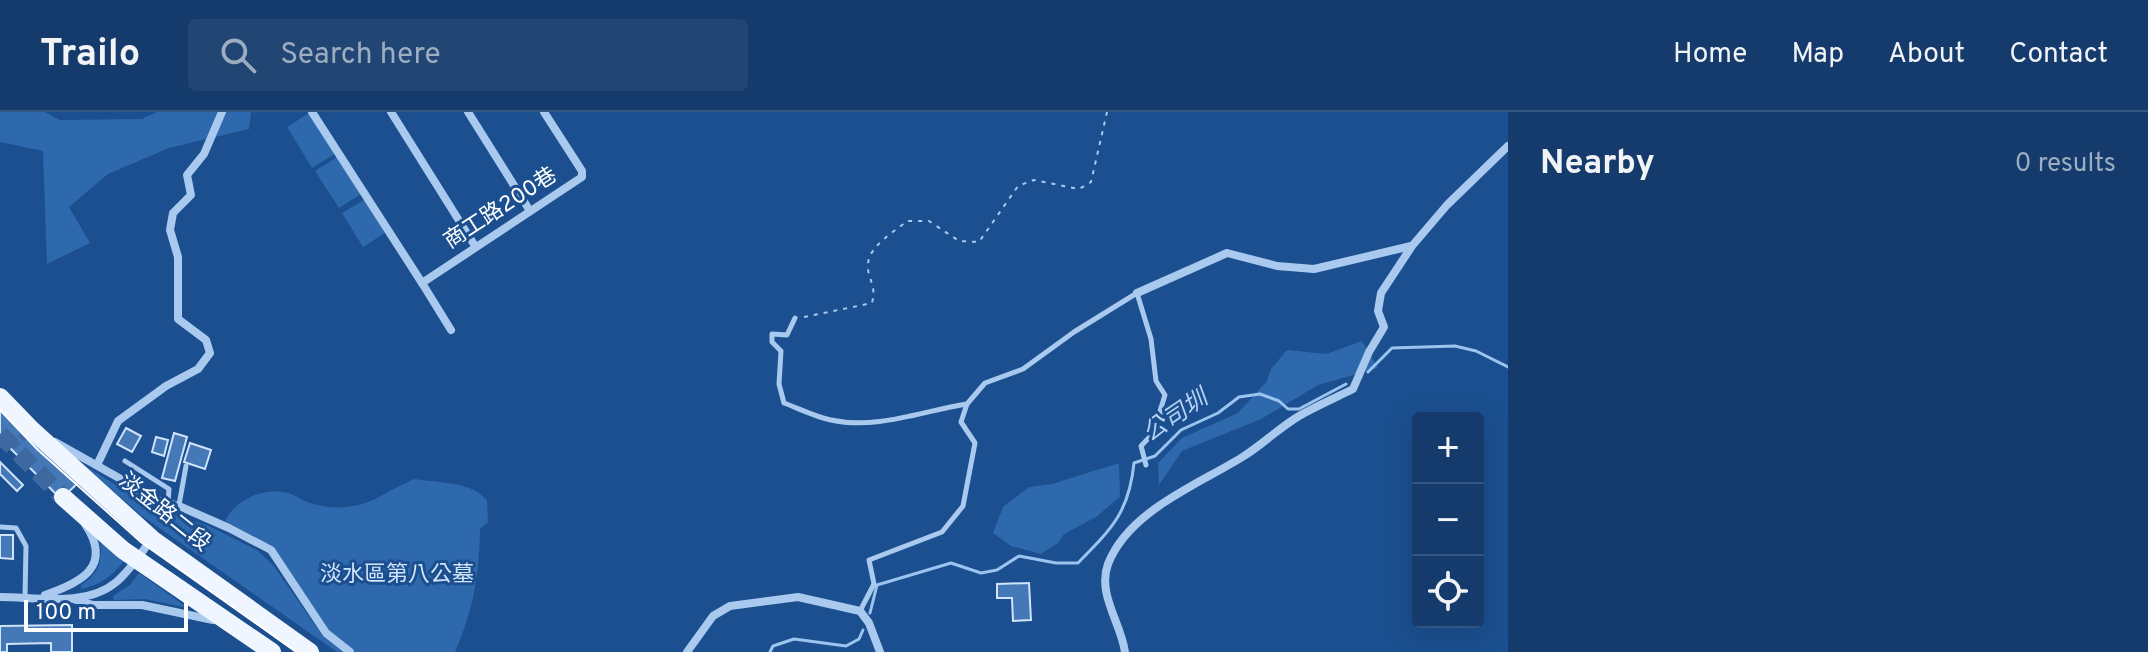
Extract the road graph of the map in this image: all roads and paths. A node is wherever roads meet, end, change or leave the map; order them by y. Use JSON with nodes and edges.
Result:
{"nodes":[{"id":1,"x":222,"y":112,"type":"edge"},
{"id":2,"x":312,"y":112,"type":"edge"},
{"id":3,"x":391,"y":112,"type":"edge"},
{"id":4,"x":468,"y":112,"type":"edge"},
{"id":5,"x":544,"y":112,"type":"edge"},
{"id":6,"x":1107,"y":112,"type":"edge"},
{"id":7,"x":1508,"y":146,"type":"edge"},
{"id":8,"x":530,"y":211,"type":"junction"},
{"id":9,"x":475,"y":246,"type":"junction"},
{"id":10,"x":1412,"y":246,"type":"junction"},
{"id":11,"x":422,"y":283,"type":"junction"},
{"id":12,"x":1137,"y":293,"type":"junction"},
{"id":13,"x":795,"y":318,"type":"joint"},
{"id":14,"x":451,"y":330,"type":"dead end"},
{"id":15,"x":0,"y":397,"type":"edge"},
{"id":16,"x":967,"y":404,"type":"junction"},
{"id":17,"x":31,"y":431,"type":"junction"},
{"id":18,"x":125,"y":461,"type":"dead end"},
{"id":19,"x":97,"y":465,"type":"junction"},
{"id":20,"x":1146,"y":465,"type":"dead end"},
{"id":21,"x":186,"y":466,"type":"dead end"},
{"id":22,"x":68,"y":502,"type":"joint"},
{"id":23,"x":168,"y":503,"type":"junction"},
{"id":24,"x":179,"y":506,"type":"junction"},
{"id":25,"x":0,"y":527,"type":"edge"},
{"id":26,"x":152,"y":539,"type":"junction"},
{"id":27,"x":136,"y":559,"type":"junction"},
{"id":28,"x":0,"y":597,"type":"edge"},
{"id":29,"x":25,"y":597,"type":"junction"},
{"id":30,"x":39,"y":597,"type":"junction"},
{"id":31,"x":69,"y":598,"type":"junction"},
{"id":32,"x":860,"y":611,"type":"junction"},
{"id":33,"x":234,"y":625,"type":"junction"},
{"id":34,"x":272,"y":652,"type":"edge"},
{"id":35,"x":310,"y":652,"type":"edge"},
{"id":36,"x":350,"y":652,"type":"edge"},
{"id":37,"x":687,"y":652,"type":"edge"},
{"id":38,"x":880,"y":652,"type":"edge"},
{"id":39,"x":1125,"y":652,"type":"edge"}],
"edges":[{"from":1,"to":19,"type":"street"},
{"from":2,"to":11,"type":"street"},
{"from":3,"to":9,"type":"street"},
{"from":4,"to":8,"type":"street"},
{"from":5,"to":8,"type":"street","name":"商工路200巷"},
{"from":6,"to":13,"type":"path"},
{"from":7,"to":10,"type":"street"},
{"from":8,"to":9,"type":"street","name":"商工路200巷"},
{"from":9,"to":11,"type":"street","name":"商工路200巷"},
{"from":10,"to":12,"type":"street"},
{"from":10,"to":39,"type":"street"},
{"from":11,"to":14,"type":"street"},
{"from":12,"to":16,"type":"lane"},
{"from":12,"to":20,"type":"lane"},
{"from":13,"to":16,"type":"lane"},
{"from":15,"to":17,"type":"main road","name":"淡金路二段"},
{"from":16,"to":32,"type":"lane"},
{"from":17,"to":19,"type":"street"},
{"from":17,"to":26,"type":"main road","name":"淡金路二段"},
{"from":18,"to":23,"type":"lane"},
{"from":19,"to":23,"type":"street"},
{"from":21,"to":24,"type":"lane"},
{"from":22,"to":27,"type":"main road"},
{"from":22,"to":30,"type":"street"},
{"from":23,"to":24,"type":"street"},
{"from":24,"to":36,"type":"street"},
{"from":25,"to":29,"type":"lane"},
{"from":26,"to":27,"type":"street"},
{"from":26,"to":35,"type":"main road","name":"淡金路二段"},
{"from":27,"to":31,"type":"street"},
{"from":27,"to":33,"type":"main road"},
{"from":28,"to":29,"type":"street"},
{"from":29,"to":30,"type":"street"},
{"from":30,"to":31,"type":"street"},
{"from":31,"to":33,"type":"street"},
{"from":32,"to":37,"type":"street"},
{"from":32,"to":38,"type":"street"},
{"from":33,"to":34,"type":"main road"}]}
